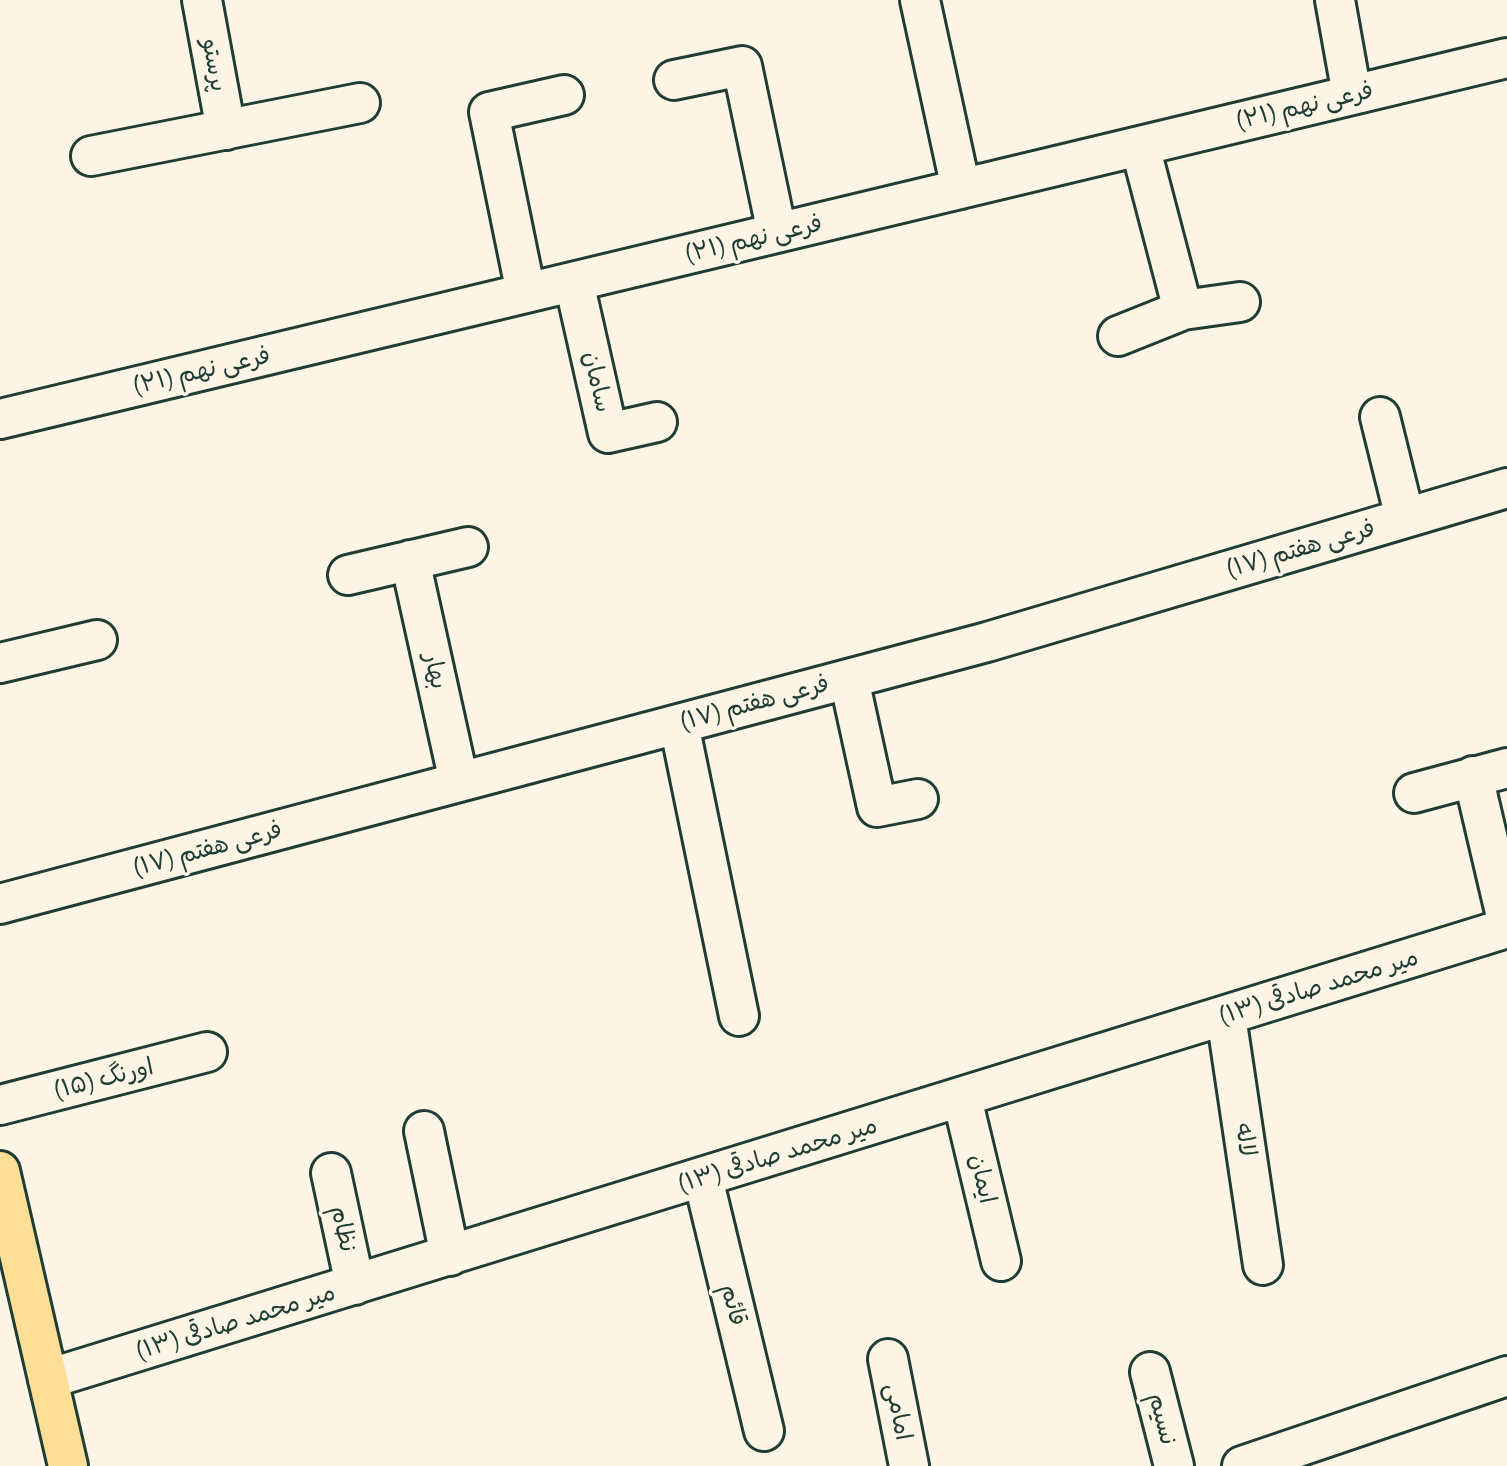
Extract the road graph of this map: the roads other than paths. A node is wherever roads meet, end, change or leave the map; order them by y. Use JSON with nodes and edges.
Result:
{"nodes":[{"id":1,"x":202,"y":0,"type":"edge"},
{"id":2,"x":920,"y":0,"type":"edge"},
{"id":3,"x":1335,"y":0,"type":"edge"},
{"id":4,"x":1507,"y":58,"type":"edge"},
{"id":5,"x":674,"y":80,"type":"dead end"},
{"id":6,"x":564,"y":95,"type":"dead end"},
{"id":7,"x":1352,"y":95,"type":"junction"},
{"id":8,"x":360,"y":103,"type":"dead end"},
{"id":9,"x":226,"y":130,"type":"junction"},
{"id":10,"x":1140,"y":146,"type":"junction"},
{"id":11,"x":91,"y":156,"type":"dead end"},
{"id":12,"x":961,"y":189,"type":"junction"},
{"id":13,"x":777,"y":233,"type":"junction"},
{"id":14,"x":574,"y":282,"type":"junction"},
{"id":15,"x":526,"y":293,"type":"junction"},
{"id":16,"x":1240,"y":302,"type":"dead end"},
{"id":17,"x":1183,"y":310,"type":"junction"},
{"id":18,"x":1118,"y":336,"type":"dead end"},
{"id":19,"x":1380,"y":417,"type":"dead end"},
{"id":20,"x":0,"y":419,"type":"edge"},
{"id":21,"x":657,"y":422,"type":"dead end"},
{"id":22,"x":1507,"y":488,"type":"edge"},
{"id":23,"x":1405,"y":518,"type":"junction"},
{"id":24,"x":468,"y":547,"type":"dead end"},
{"id":25,"x":410,"y":560,"type":"junction"},
{"id":26,"x":348,"y":575,"type":"dead end"},
{"id":27,"x":97,"y":640,"type":"dead end"},
{"id":28,"x":0,"y":663,"type":"edge"},
{"id":29,"x":849,"y":679,"type":"junction"},
{"id":30,"x":678,"y":724,"type":"junction"},
{"id":31,"x":1490,"y":772,"type":"edge"},
{"id":32,"x":459,"y":782,"type":"junction"},
{"id":33,"x":1414,"y":793,"type":"dead end"},
{"id":34,"x":918,"y":799,"type":"dead end"},
{"id":35,"x":0,"y":904,"type":"edge"},
{"id":36,"x":1507,"y":921,"type":"edge"},
{"id":37,"x":1507,"y":928,"type":"edge"},
{"id":38,"x":739,"y":1016,"type":"dead end"},
{"id":39,"x":1226,"y":1016,"type":"junction"},
{"id":40,"x":207,"y":1052,"type":"dead end"},
{"id":41,"x":962,"y":1098,"type":"junction"},
{"id":42,"x":0,"y":1105,"type":"edge"},
{"id":43,"x":424,"y":1131,"type":"dead end"},
{"id":44,"x":0,"y":1171,"type":"edge"},
{"id":45,"x":331,"y":1173,"type":"dead end"},
{"id":46,"x":703,"y":1178,"type":"junction"},
{"id":47,"x":450,"y":1256,"type":"junction"},
{"id":48,"x":1001,"y":1261,"type":"dead end"},
{"id":49,"x":1264,"y":1265,"type":"dead end"},
{"id":50,"x":355,"y":1285,"type":"junction"},
{"id":51,"x":888,"y":1359,"type":"dead end"},
{"id":52,"x":1150,"y":1372,"type":"dead end"},
{"id":53,"x":1507,"y":1376,"type":"edge"},
{"id":54,"x":48,"y":1380,"type":"junction"},
{"id":55,"x":764,"y":1431,"type":"dead end"},
{"id":56,"x":68,"y":1466,"type":"edge"},
{"id":57,"x":909,"y":1466,"type":"edge"},
{"id":58,"x":1174,"y":1466,"type":"edge"},
{"id":59,"x":1242,"y":1466,"type":"edge"}],
"edges":[{"from":1,"to":9,"type":"street","name":"پرستو"},
{"from":2,"to":12,"type":"street"},
{"from":3,"to":7,"type":"street"},
{"from":4,"to":7,"type":"street","name":"فرعی نهم (۲۱)"},
{"from":5,"to":13,"type":"street"},
{"from":6,"to":15,"type":"street"},
{"from":7,"to":10,"type":"street","name":"فرعی نهم (۲۱)"},
{"from":8,"to":9,"type":"street"},
{"from":9,"to":11,"type":"street"},
{"from":10,"to":12,"type":"street","name":"فرعی نهم (۲۱)"},
{"from":10,"to":17,"type":"street"},
{"from":12,"to":13,"type":"street","name":"فرعی نهم (۲۱)"},
{"from":13,"to":14,"type":"street","name":"فرعی نهم (۲۱)"},
{"from":14,"to":15,"type":"street","name":"فرعی نهم (۲۱)"},
{"from":14,"to":21,"type":"street","name":"سامان"},
{"from":15,"to":20,"type":"street","name":"فرعی نهم (۲۱)"},
{"from":16,"to":17,"type":"street"},
{"from":17,"to":18,"type":"street"},
{"from":19,"to":23,"type":"street"},
{"from":22,"to":23,"type":"street","name":"فرعی هفتم (۱۷)"},
{"from":23,"to":29,"type":"street","name":"فرعی هفتم (۱۷)"},
{"from":24,"to":25,"type":"street"},
{"from":25,"to":26,"type":"street"},
{"from":25,"to":32,"type":"street","name":"بهار"},
{"from":27,"to":28,"type":"street"},
{"from":29,"to":30,"type":"street","name":"فرعی هفتم (۱۷)"},
{"from":29,"to":34,"type":"street"},
{"from":30,"to":32,"type":"street","name":"فرعی هفتم (۱۷)"},
{"from":30,"to":38,"type":"street"},
{"from":31,"to":33,"type":"street"},
{"from":31,"to":36,"type":"street"},
{"from":32,"to":35,"type":"street","name":"فرعی هفتم (۱۷)"},
{"from":37,"to":39,"type":"street","name":"میر محمد صادقی (۱۳)"},
{"from":39,"to":41,"type":"street","name":"میر محمد صادقی (۱۳)"},
{"from":39,"to":49,"type":"street","name":"لاله"},
{"from":40,"to":42,"type":"street","name":"اورنگ (۱۵)"},
{"from":41,"to":46,"type":"street","name":"میر محمد صادقی (۱۳)"},
{"from":41,"to":48,"type":"street","name":"ایمان"},
{"from":43,"to":47,"type":"street"},
{"from":44,"to":54,"type":"main road"},
{"from":45,"to":50,"type":"street","name":"نظام"},
{"from":46,"to":47,"type":"street","name":"میر محمد صادقی (۱۳)"},
{"from":46,"to":55,"type":"street","name":"قائم"},
{"from":47,"to":50,"type":"street","name":"میر محمد صادقی (۱۳)"},
{"from":50,"to":54,"type":"street","name":"میر محمد صادقی (۱۳)"},
{"from":51,"to":57,"type":"street","name":"امامی"},
{"from":52,"to":58,"type":"street","name":"نسیم"},
{"from":53,"to":59,"type":"street"},
{"from":54,"to":56,"type":"main road"}]}
